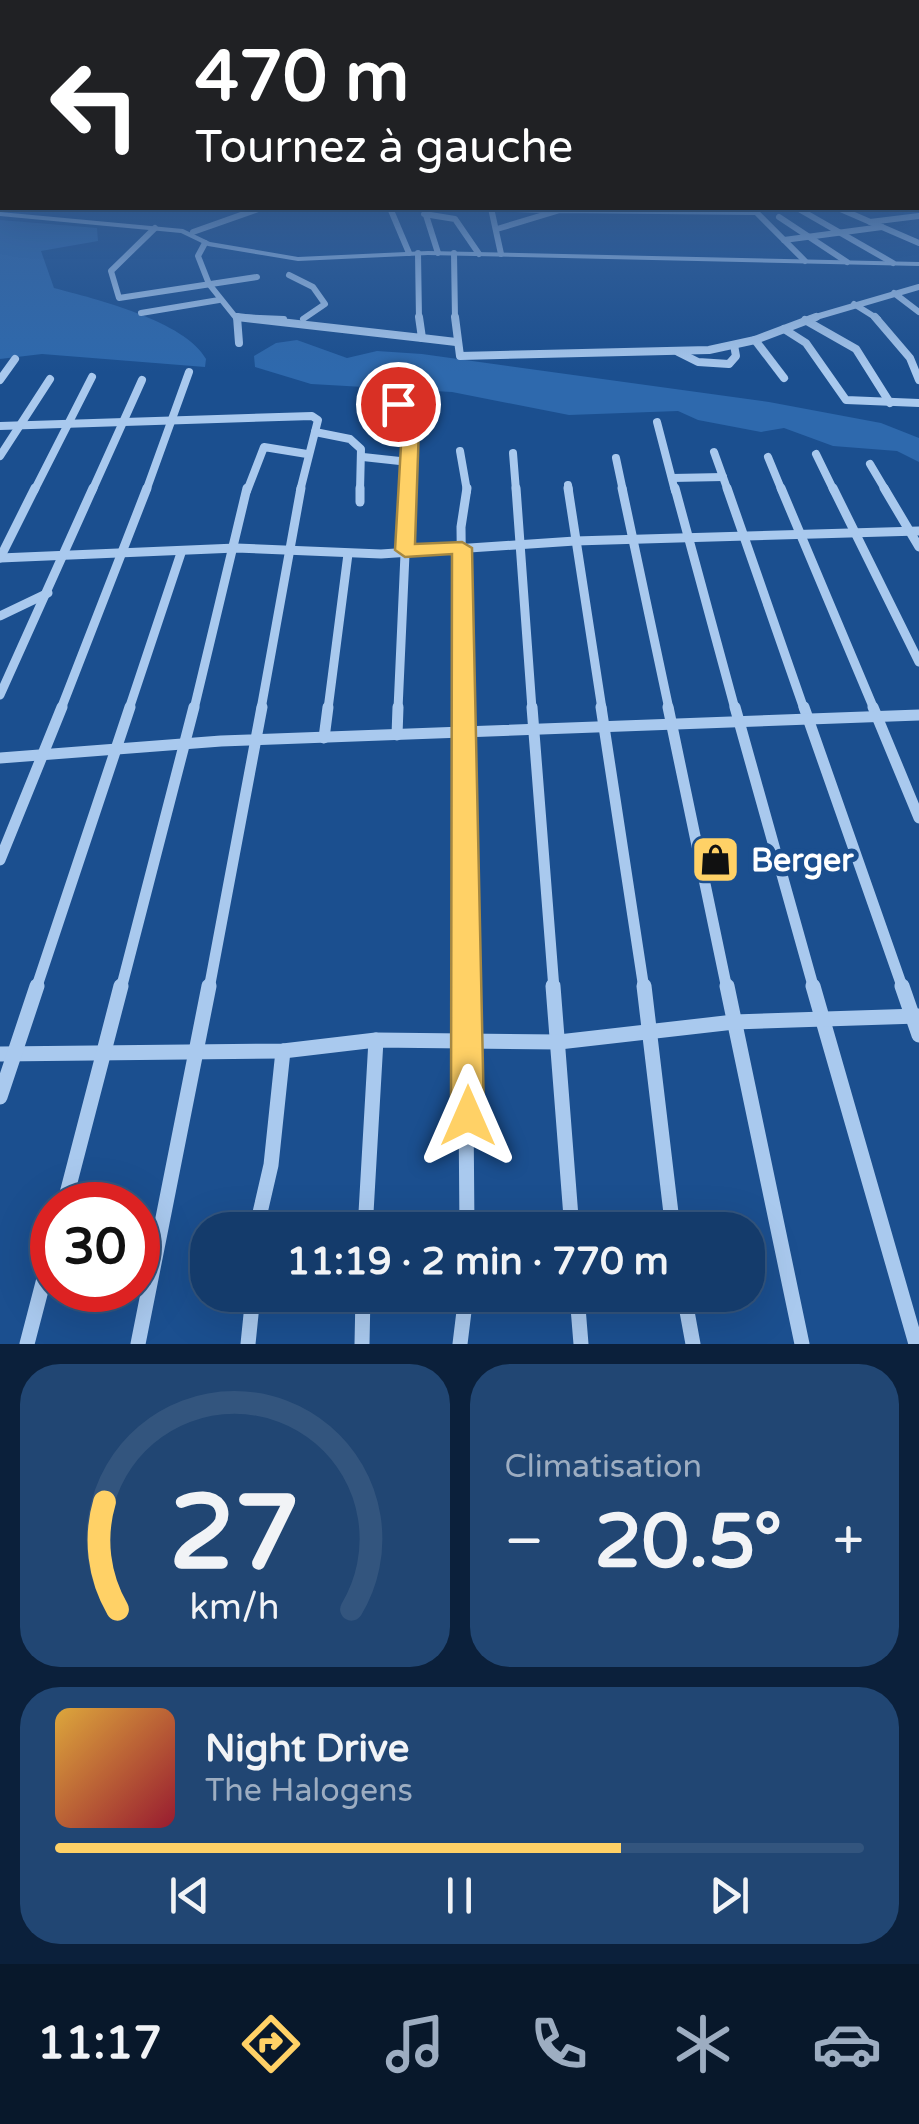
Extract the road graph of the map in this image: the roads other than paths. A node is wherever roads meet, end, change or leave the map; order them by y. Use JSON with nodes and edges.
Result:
{"nodes":[{"id":1,"x":136,"y":247,"type":"edge"},
{"id":2,"x":202,"y":247,"type":"edge"},
{"id":3,"x":223,"y":247,"type":"edge"},
{"id":4,"x":411,"y":247,"type":"edge"},
{"id":5,"x":436,"y":247,"type":"edge"},
{"id":6,"x":473,"y":247,"type":"edge"},
{"id":7,"x":499,"y":247,"type":"edge"},
{"id":8,"x":791,"y":247,"type":"edge"},
{"id":9,"x":821,"y":247,"type":"edge"},
{"id":10,"x":864,"y":247,"type":"edge"},
{"id":11,"x":414,"y":253,"type":"junction"},
{"id":12,"x":438,"y":253,"type":"junction"},
{"id":13,"x":454,"y":253,"type":"junction"},
{"id":14,"x":478,"y":254,"type":"junction"},
{"id":15,"x":500,"y":254,"type":"junction"},
{"id":16,"x":805,"y":261,"type":"junction"},
{"id":17,"x":847,"y":262,"type":"junction"},
{"id":18,"x":893,"y":263,"type":"junction"},
{"id":19,"x":919,"y":264,"type":"edge"},
{"id":20,"x":288,"y":275,"type":"dead end"},
{"id":21,"x":257,"y":276,"type":"dead end"},
{"id":22,"x":209,"y":284,"type":"junction"},
{"id":23,"x":919,"y":287,"type":"edge"},
{"id":24,"x":894,"y":293,"type":"junction"},
{"id":25,"x":220,"y":300,"type":"junction"},
{"id":26,"x":854,"y":304,"type":"junction"},
{"id":27,"x":919,"y":312,"type":"edge"},
{"id":28,"x":142,"y":313,"type":"dead end"},
{"id":29,"x":236,"y":317,"type":"junction"},
{"id":30,"x":302,"y":320,"type":"junction"},
{"id":31,"x":805,"y":320,"type":"junction"},
{"id":32,"x":784,"y":329,"type":"junction"},
{"id":33,"x":422,"y":338,"type":"junction"},
{"id":34,"x":755,"y":340,"type":"junction"},
{"id":35,"x":456,"y":342,"type":"junction"},
{"id":36,"x":239,"y":343,"type":"dead end"},
{"id":37,"x":734,"y":346,"type":"junction"},
{"id":38,"x":677,"y":352,"type":"junction"},
{"id":39,"x":16,"y":359,"type":"dead end"},
{"id":40,"x":189,"y":372,"type":"dead end"},
{"id":41,"x":92,"y":377,"type":"dead end"},
{"id":42,"x":784,"y":378,"type":"dead end"},
{"id":43,"x":50,"y":379,"type":"dead end"},
{"id":44,"x":0,"y":380,"type":"edge"},
{"id":45,"x":142,"y":380,"type":"dead end"},
{"id":46,"x":919,"y":380,"type":"edge"},
{"id":47,"x":890,"y":403,"type":"junction"},
{"id":48,"x":919,"y":403,"type":"edge"},
{"id":49,"x":398,"y":404,"type":"dead end"},
{"id":50,"x":657,"y":422,"type":"dead end"},
{"id":51,"x":174,"y":423,"type":"junction"},
{"id":52,"x":122,"y":424,"type":"junction"},
{"id":53,"x":70,"y":425,"type":"junction"},
{"id":54,"x":0,"y":426,"type":"edge"},
{"id":55,"x":14,"y":426,"type":"junction"},
{"id":56,"x":315,"y":432,"type":"junction"},
{"id":57,"x":460,"y":450,"type":"dead end"},
{"id":58,"x":513,"y":452,"type":"dead end"},
{"id":59,"x":714,"y":452,"type":"dead end"},
{"id":60,"x":306,"y":454,"type":"junction"},
{"id":61,"x":816,"y":454,"type":"dead end"},
{"id":62,"x":0,"y":456,"type":"edge"},
{"id":63,"x":768,"y":456,"type":"dead end"},
{"id":64,"x":363,"y":457,"type":"junction"},
{"id":65,"x":616,"y":458,"type":"dead end"},
{"id":66,"x":409,"y":462,"type":"junction"},
{"id":67,"x":870,"y":464,"type":"dead end"},
{"id":68,"x":723,"y":477,"type":"junction"},
{"id":69,"x":672,"y":478,"type":"junction"},
{"id":70,"x":568,"y":485,"type":"dead end"},
{"id":71,"x":360,"y":502,"type":"dead end"},
{"id":72,"x":914,"y":532,"type":"edge"},
{"id":73,"x":853,"y":533,"type":"junction"},
{"id":74,"x":798,"y":534,"type":"junction"},
{"id":75,"x":745,"y":536,"type":"junction"},
{"id":76,"x":688,"y":538,"type":"junction"},
{"id":77,"x":631,"y":539,"type":"junction"},
{"id":78,"x":575,"y":541,"type":"junction"},
{"id":79,"x":519,"y":544,"type":"junction"},
{"id":80,"x":919,"y":547,"type":"edge"},
{"id":81,"x":236,"y":548,"type":"junction"},
{"id":82,"x":462,"y":548,"type":"junction"},
{"id":83,"x":290,"y":549,"type":"junction"},
{"id":84,"x":405,"y":550,"type":"junction"},
{"id":85,"x":182,"y":553,"type":"junction"},
{"id":86,"x":63,"y":554,"type":"junction"},
{"id":87,"x":348,"y":554,"type":"junction"},
{"id":88,"x":122,"y":555,"type":"junction"},
{"id":89,"x":48,"y":593,"type":"junction"},
{"id":90,"x":0,"y":616,"type":"edge"},
{"id":91,"x":919,"y":662,"type":"edge"},
{"id":92,"x":0,"y":695,"type":"edge"},
{"id":93,"x":919,"y":715,"type":"edge"},
{"id":94,"x":876,"y":716,"type":"junction"},
{"id":95,"x":810,"y":719,"type":"junction"},
{"id":96,"x":737,"y":722,"type":"junction"},
{"id":97,"x":674,"y":725,"type":"junction"},
{"id":98,"x":603,"y":728,"type":"junction"},
{"id":99,"x":533,"y":731,"type":"junction"},
{"id":100,"x":462,"y":732,"type":"junction"},
{"id":101,"x":397,"y":735,"type":"junction"},
{"id":102,"x":324,"y":738,"type":"junction"},
{"id":103,"x":254,"y":740,"type":"junction"},
{"id":104,"x":183,"y":744,"type":"junction"},
{"id":105,"x":112,"y":751,"type":"junction"},
{"id":106,"x":42,"y":755,"type":"junction"},
{"id":107,"x":0,"y":758,"type":"edge"},
{"id":108,"x":919,"y":818,"type":"edge"},
{"id":109,"x":0,"y":860,"type":"edge"},
{"id":110,"x":916,"y":1016,"type":"edge"},
{"id":111,"x":826,"y":1019,"type":"junction"},
{"id":112,"x":734,"y":1022,"type":"junction"},
{"id":113,"x":650,"y":1029,"type":"junction"},
{"id":114,"x":919,"y":1035,"type":"edge"},
{"id":115,"x":376,"y":1040,"type":"junction"},
{"id":116,"x":468,"y":1040,"type":"junction"},
{"id":117,"x":559,"y":1042,"type":"junction"},
{"id":118,"x":105,"y":1051,"type":"junction"},
{"id":119,"x":283,"y":1051,"type":"junction"},
{"id":120,"x":7,"y":1054,"type":"edge"},
{"id":121,"x":196,"y":1054,"type":"junction"},
{"id":122,"x":0,"y":1097,"type":"edge"},
{"id":123,"x":70,"y":1182,"type":"edge"},
{"id":124,"x":260,"y":1212,"type":"edge"},
{"id":125,"x":366,"y":1212,"type":"edge"},
{"id":126,"x":468,"y":1212,"type":"edge"},
{"id":127,"x":571,"y":1212,"type":"edge"},
{"id":128,"x":671,"y":1212,"type":"edge"},
{"id":129,"x":35,"y":1312,"type":"edge"},
{"id":130,"x":251,"y":1312,"type":"edge"},
{"id":131,"x":363,"y":1312,"type":"edge"},
{"id":132,"x":464,"y":1312,"type":"edge"},
{"id":133,"x":578,"y":1312,"type":"edge"},
{"id":134,"x":687,"y":1312,"type":"edge"},
{"id":135,"x":26,"y":1344,"type":"edge"},
{"id":136,"x":138,"y":1344,"type":"edge"},
{"id":137,"x":248,"y":1344,"type":"edge"},
{"id":138,"x":362,"y":1344,"type":"edge"},
{"id":139,"x":460,"y":1344,"type":"edge"},
{"id":140,"x":581,"y":1344,"type":"edge"},
{"id":141,"x":693,"y":1344,"type":"edge"},
{"id":142,"x":802,"y":1344,"type":"edge"},
{"id":143,"x":916,"y":1344,"type":"edge"}],
"edges":[{"from":1,"to":22,"type":"street"},
{"from":2,"to":22,"type":"street"},
{"from":3,"to":11,"type":"street"},
{"from":4,"to":11,"type":"street"},
{"from":5,"to":12,"type":"street"},
{"from":6,"to":14,"type":"street"},
{"from":7,"to":15,"type":"street"},
{"from":8,"to":16,"type":"street"},
{"from":9,"to":17,"type":"street"},
{"from":10,"to":18,"type":"street"},
{"from":11,"to":12,"type":"street"},
{"from":11,"to":33,"type":"street"},
{"from":12,"to":13,"type":"street"},
{"from":13,"to":14,"type":"street"},
{"from":13,"to":35,"type":"street"},
{"from":14,"to":15,"type":"street"},
{"from":15,"to":16,"type":"street"},
{"from":16,"to":17,"type":"street"},
{"from":17,"to":18,"type":"street"},
{"from":18,"to":19,"type":"street"},
{"from":20,"to":30,"type":"street"},
{"from":21,"to":22,"type":"street"},
{"from":22,"to":25,"type":"street"},
{"from":23,"to":24,"type":"street"},
{"from":24,"to":26,"type":"street"},
{"from":24,"to":27,"type":"street"},
{"from":25,"to":28,"type":"street"},
{"from":25,"to":29,"type":"street"},
{"from":26,"to":31,"type":"street"},
{"from":26,"to":46,"type":"street"},
{"from":29,"to":30,"type":"street"},
{"from":29,"to":36,"type":"street"},
{"from":30,"to":33,"type":"street"},
{"from":31,"to":32,"type":"street"},
{"from":31,"to":47,"type":"street"},
{"from":32,"to":34,"type":"street"},
{"from":32,"to":47,"type":"street"},
{"from":33,"to":35,"type":"street"},
{"from":34,"to":37,"type":"street"},
{"from":34,"to":42,"type":"street"},
{"from":35,"to":38,"type":"street"},
{"from":37,"to":38,"type":"street"},
{"from":37,"to":38,"type":"street"},
{"from":39,"to":44,"type":"street"},
{"from":40,"to":51,"type":"street"},
{"from":41,"to":53,"type":"street"},
{"from":43,"to":55,"type":"street"},
{"from":45,"to":52,"type":"street"},
{"from":47,"to":48,"type":"street"},
{"from":49,"to":66,"type":"street"},
{"from":50,"to":69,"type":"street"},
{"from":51,"to":52,"type":"street"},
{"from":51,"to":56,"type":"street"},
{"from":51,"to":88,"type":"street"},
{"from":52,"to":53,"type":"street"},
{"from":52,"to":86,"type":"street"},
{"from":53,"to":55,"type":"street"},
{"from":53,"to":86,"type":"street"},
{"from":54,"to":55,"type":"street"},
{"from":55,"to":62,"type":"street"},
{"from":56,"to":60,"type":"street"},
{"from":56,"to":64,"type":"street"},
{"from":57,"to":82,"type":"street"},
{"from":58,"to":79,"type":"street"},
{"from":59,"to":68,"type":"street"},
{"from":60,"to":81,"type":"street"},
{"from":60,"to":83,"type":"street"},
{"from":61,"to":73,"type":"street"},
{"from":63,"to":74,"type":"street"},
{"from":64,"to":66,"type":"street"},
{"from":64,"to":71,"type":"street"},
{"from":65,"to":77,"type":"street"},
{"from":66,"to":84,"type":"street"},
{"from":67,"to":72,"type":"street"},
{"from":68,"to":69,"type":"street"},
{"from":68,"to":75,"type":"street"},
{"from":69,"to":76,"type":"street"},
{"from":70,"to":78,"type":"street"},
{"from":72,"to":73,"type":"street"},
{"from":72,"to":80,"type":"street"},
{"from":73,"to":74,"type":"street"},
{"from":73,"to":91,"type":"street"},
{"from":74,"to":75,"type":"street"},
{"from":74,"to":94,"type":"street"},
{"from":75,"to":76,"type":"street"},
{"from":75,"to":95,"type":"street"},
{"from":76,"to":77,"type":"street"},
{"from":76,"to":96,"type":"street"},
{"from":77,"to":78,"type":"street"},
{"from":77,"to":97,"type":"street"},
{"from":78,"to":79,"type":"street"},
{"from":78,"to":98,"type":"street"},
{"from":79,"to":82,"type":"street"},
{"from":79,"to":99,"type":"street"},
{"from":81,"to":83,"type":"street"},
{"from":81,"to":85,"type":"street"},
{"from":81,"to":104,"type":"street"},
{"from":82,"to":84,"type":"street"},
{"from":82,"to":100,"type":"street"},
{"from":83,"to":87,"type":"street"},
{"from":83,"to":103,"type":"street"},
{"from":84,"to":87,"type":"street"},
{"from":84,"to":101,"type":"street"},
{"from":85,"to":88,"type":"street"},
{"from":85,"to":105,"type":"street"},
{"from":86,"to":88,"type":"street"},
{"from":86,"to":89,"type":"street"},
{"from":87,"to":102,"type":"street"},
{"from":88,"to":106,"type":"street"},
{"from":89,"to":90,"type":"street"},
{"from":89,"to":92,"type":"street"},
{"from":93,"to":94,"type":"street"},
{"from":94,"to":95,"type":"street"},
{"from":94,"to":108,"type":"street"},
{"from":95,"to":96,"type":"street"},
{"from":95,"to":110,"type":"street"},
{"from":96,"to":97,"type":"street"},
{"from":96,"to":111,"type":"street"},
{"from":97,"to":98,"type":"street"},
{"from":97,"to":112,"type":"street"},
{"from":98,"to":99,"type":"street"},
{"from":98,"to":113,"type":"street"},
{"from":99,"to":100,"type":"street"},
{"from":99,"to":117,"type":"street"},
{"from":100,"to":101,"type":"street"},
{"from":100,"to":116,"type":"street"},
{"from":101,"to":102,"type":"street"},
{"from":102,"to":103,"type":"street"},
{"from":103,"to":104,"type":"street"},
{"from":103,"to":121,"type":"street"},
{"from":104,"to":105,"type":"street"},
{"from":104,"to":118,"type":"street"},
{"from":105,"to":106,"type":"street"},
{"from":105,"to":120,"type":"street"},
{"from":106,"to":107,"type":"street"},
{"from":106,"to":109,"type":"street"},
{"from":110,"to":111,"type":"street"},
{"from":110,"to":114,"type":"street"},
{"from":111,"to":112,"type":"street"},
{"from":111,"to":143,"type":"street"},
{"from":112,"to":113,"type":"street"},
{"from":112,"to":142,"type":"street"},
{"from":113,"to":117,"type":"street"},
{"from":113,"to":128,"type":"street"},
{"from":115,"to":116,"type":"street"},
{"from":115,"to":119,"type":"street"},
{"from":115,"to":125,"type":"street"},
{"from":116,"to":117,"type":"street"},
{"from":116,"to":126,"type":"street"},
{"from":117,"to":127,"type":"street"},
{"from":118,"to":120,"type":"street"},
{"from":118,"to":121,"type":"street"},
{"from":118,"to":123,"type":"street"},
{"from":119,"to":121,"type":"street"},
{"from":119,"to":124,"type":"street"},
{"from":120,"to":122,"type":"street"},
{"from":121,"to":136,"type":"street"},
{"from":129,"to":135,"type":"street"},
{"from":130,"to":137,"type":"street"},
{"from":131,"to":138,"type":"street"},
{"from":132,"to":139,"type":"street"},
{"from":133,"to":140,"type":"street"},
{"from":134,"to":141,"type":"street"}]}
